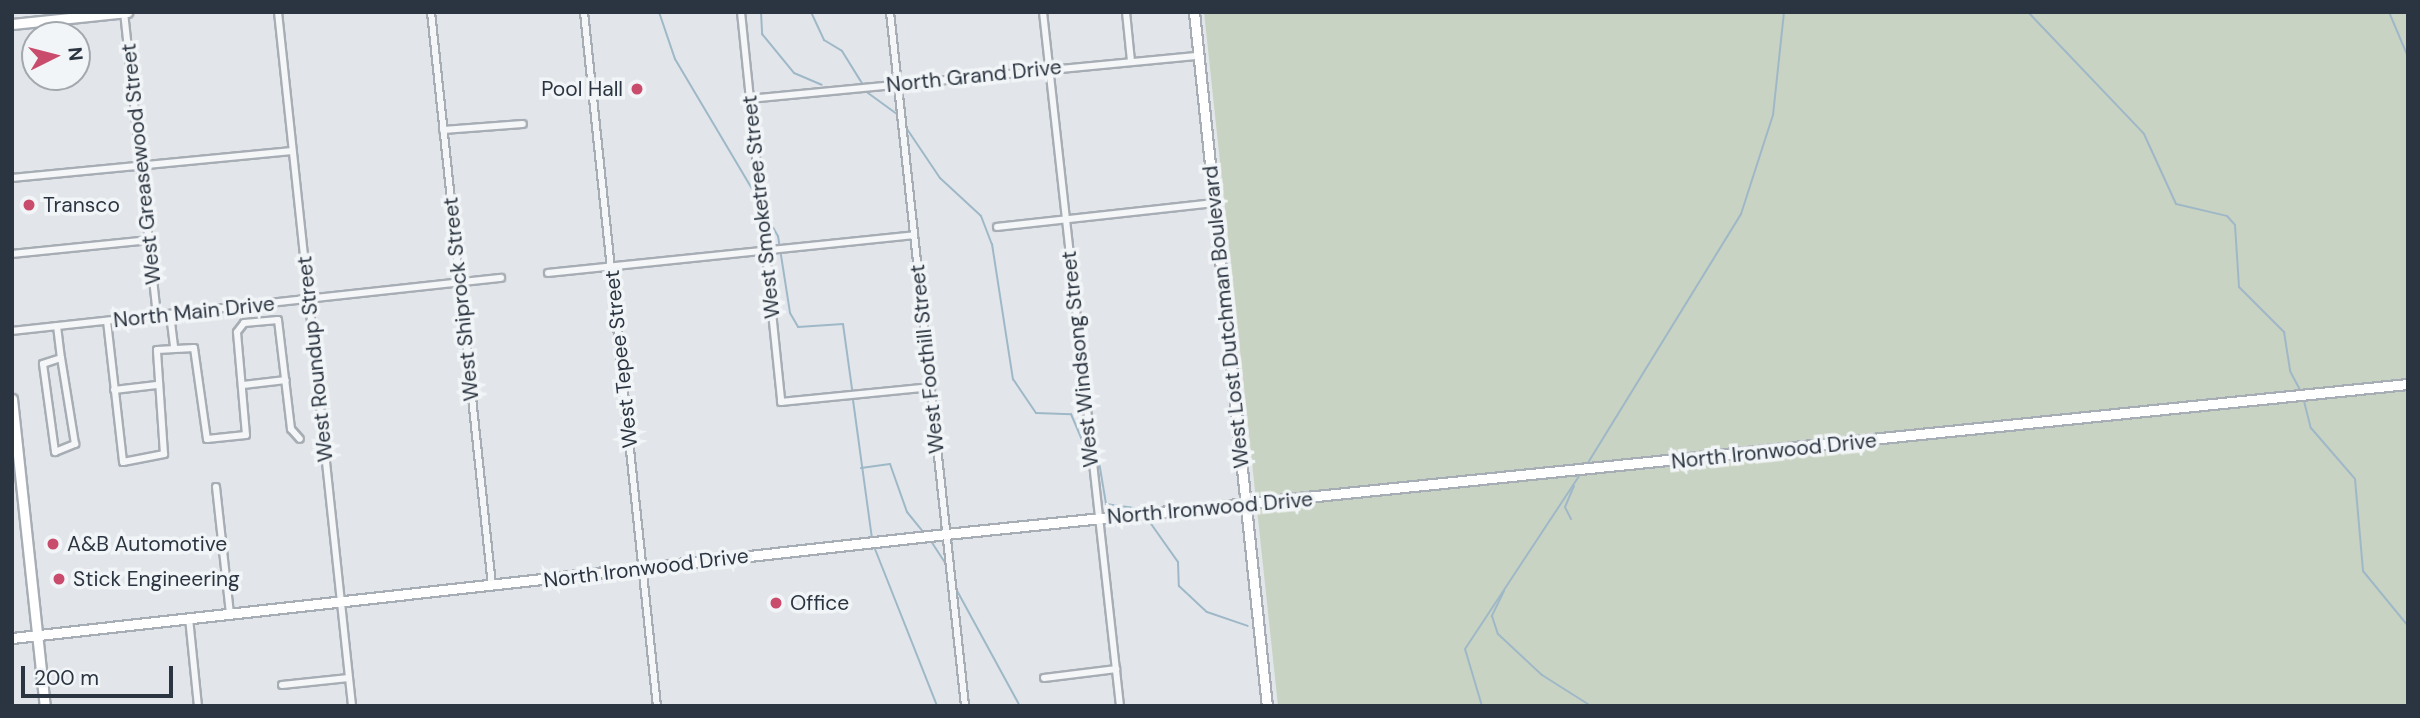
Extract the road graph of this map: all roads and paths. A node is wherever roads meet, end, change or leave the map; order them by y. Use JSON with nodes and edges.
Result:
{"nodes":[{"id":1,"x":125,"y":12,"type":"edge"},
{"id":2,"x":278,"y":12,"type":"edge"},
{"id":3,"x":430,"y":12,"type":"edge"},
{"id":4,"x":584,"y":12,"type":"edge"},
{"id":5,"x":741,"y":12,"type":"edge"},
{"id":6,"x":890,"y":12,"type":"edge"},
{"id":7,"x":1043,"y":12,"type":"edge"},
{"id":8,"x":1126,"y":12,"type":"edge"},
{"id":9,"x":1194,"y":12,"type":"edge"},
{"id":10,"x":12,"y":24,"type":"edge"},
{"id":11,"x":1198,"y":55,"type":"junction"},
{"id":12,"x":1131,"y":61,"type":"junction"},
{"id":13,"x":1049,"y":67,"type":"junction"},
{"id":14,"x":898,"y":85,"type":"junction"},
{"id":15,"x":749,"y":99,"type":"junction"},
{"id":16,"x":523,"y":124,"type":"dead end"},
{"id":17,"x":443,"y":130,"type":"junction"},
{"id":18,"x":292,"y":151,"type":"junction"},
{"id":19,"x":141,"y":164,"type":"junction"},
{"id":20,"x":12,"y":178,"type":"edge"},
{"id":21,"x":1214,"y":203,"type":"junction"},
{"id":22,"x":1065,"y":219,"type":"junction"},
{"id":23,"x":997,"y":227,"type":"dead end"},
{"id":24,"x":914,"y":235,"type":"junction"},
{"id":25,"x":149,"y":240,"type":"junction"},
{"id":26,"x":766,"y":251,"type":"junction"},
{"id":27,"x":12,"y":254,"type":"edge"},
{"id":28,"x":611,"y":265,"type":"junction"},
{"id":29,"x":548,"y":273,"type":"dead end"},
{"id":30,"x":501,"y":278,"type":"dead end"},
{"id":31,"x":460,"y":282,"type":"junction"},
{"id":32,"x":308,"y":298,"type":"junction"},
{"id":33,"x":170,"y":314,"type":"junction"},
{"id":34,"x":157,"y":316,"type":"junction"},
{"id":35,"x":107,"y":321,"type":"junction"},
{"id":36,"x":58,"y":326,"type":"junction"},
{"id":37,"x":12,"y":331,"type":"edge"},
{"id":38,"x":174,"y":349,"type":"junction"},
{"id":39,"x":61,"y":358,"type":"junction"},
{"id":40,"x":286,"y":380,"type":"junction"},
{"id":41,"x":2408,"y":384,"type":"edge"},
{"id":42,"x":243,"y":385,"type":"junction"},
{"id":43,"x":156,"y":386,"type":"junction"},
{"id":44,"x":931,"y":387,"type":"junction"},
{"id":45,"x":114,"y":390,"type":"junction"},
{"id":46,"x":12,"y":399,"type":"edge"},
{"id":47,"x":300,"y":439,"type":"dead end"},
{"id":48,"x":16,"y":472,"type":"edge"},
{"id":49,"x":216,"y":487,"type":"dead end"},
{"id":50,"x":1247,"y":506,"type":"junction"},
{"id":51,"x":1098,"y":518,"type":"junction"},
{"id":52,"x":946,"y":534,"type":"junction"},
{"id":53,"x":643,"y":570,"type":"junction"},
{"id":54,"x":492,"y":586,"type":"junction"},
{"id":55,"x":341,"y":602,"type":"junction"},
{"id":56,"x":230,"y":614,"type":"junction"},
{"id":57,"x":189,"y":618,"type":"junction"},
{"id":58,"x":38,"y":635,"type":"junction"},
{"id":59,"x":12,"y":638,"type":"edge"},
{"id":60,"x":1116,"y":669,"type":"junction"},
{"id":61,"x":349,"y":678,"type":"junction"},
{"id":62,"x":1044,"y":678,"type":"dead end"},
{"id":63,"x":282,"y":685,"type":"dead end"},
{"id":64,"x":45,"y":706,"type":"edge"},
{"id":65,"x":198,"y":706,"type":"edge"},
{"id":66,"x":352,"y":706,"type":"edge"},
{"id":67,"x":657,"y":706,"type":"edge"},
{"id":68,"x":965,"y":706,"type":"edge"},
{"id":69,"x":1120,"y":706,"type":"edge"},
{"id":70,"x":1268,"y":706,"type":"edge"}],
"edges":[{"from":1,"to":10,"type":"street"},
{"from":1,"to":19,"type":"street","name":"West Greasewood Street"},
{"from":2,"to":18,"type":"street","name":"West Roundup Street"},
{"from":3,"to":17,"type":"street","name":"West Shiprock Street"},
{"from":4,"to":28,"type":"street","name":"West Tepee Street"},
{"from":5,"to":15,"type":"street","name":"West Smoketree Street"},
{"from":6,"to":14,"type":"street","name":"West Foothill Street"},
{"from":7,"to":13,"type":"street","name":"West Windsong Street"},
{"from":8,"to":12,"type":"street"},
{"from":9,"to":11,"type":"street","name":"West Lost Dutchman Boulevard"},
{"from":11,"to":12,"type":"street","name":"North Grand Drive"},
{"from":11,"to":21,"type":"street","name":"West Lost Dutchman Boulevard"},
{"from":12,"to":13,"type":"street","name":"North Grand Drive"},
{"from":13,"to":14,"type":"street","name":"North Grand Drive"},
{"from":13,"to":22,"type":"street","name":"West Windsong Street"},
{"from":14,"to":15,"type":"street","name":"North Grand Drive"},
{"from":14,"to":24,"type":"street","name":"West Foothill Street"},
{"from":15,"to":26,"type":"street","name":"West Smoketree Street"},
{"from":16,"to":17,"type":"street"},
{"from":17,"to":31,"type":"street","name":"West Shiprock Street"},
{"from":18,"to":19,"type":"street"},
{"from":18,"to":32,"type":"street","name":"West Roundup Street"},
{"from":19,"to":20,"type":"street"},
{"from":19,"to":25,"type":"street","name":"West Greasewood Street"},
{"from":21,"to":22,"type":"street"},
{"from":21,"to":50,"type":"street","name":"West Lost Dutchman Boulevard"},
{"from":22,"to":23,"type":"street"},
{"from":22,"to":51,"type":"street","name":"West Windsong Street"},
{"from":24,"to":26,"type":"street"},
{"from":24,"to":44,"type":"street","name":"West Foothill Street"},
{"from":25,"to":27,"type":"street"},
{"from":25,"to":34,"type":"street","name":"West Greasewood Street"},
{"from":26,"to":28,"type":"street"},
{"from":26,"to":44,"type":"street","name":"West Smoketree Street"},
{"from":28,"to":29,"type":"street"},
{"from":28,"to":53,"type":"street","name":"West Tepee Street"},
{"from":30,"to":31,"type":"street","name":"North Main Drive"},
{"from":31,"to":32,"type":"street","name":"North Main Drive"},
{"from":31,"to":54,"type":"street","name":"West Shiprock Street"},
{"from":32,"to":33,"type":"street","name":"North Main Drive"},
{"from":32,"to":55,"type":"street","name":"West Roundup Street"},
{"from":33,"to":34,"type":"street","name":"North Main Drive"},
{"from":33,"to":38,"type":"street"},
{"from":34,"to":35,"type":"street","name":"North Main Drive"},
{"from":35,"to":36,"type":"street","name":"North Main Drive"},
{"from":35,"to":45,"type":"street"},
{"from":36,"to":37,"type":"street","name":"North Main Drive"},
{"from":36,"to":39,"type":"street"},
{"from":38,"to":42,"type":"street"},
{"from":38,"to":43,"type":"street"},
{"from":39,"to":39,"type":"street"},
{"from":40,"to":42,"type":"street"},
{"from":40,"to":42,"type":"street"},
{"from":40,"to":47,"type":"street"},
{"from":41,"to":50,"type":"street","name":"North Ironwood Drive"},
{"from":43,"to":45,"type":"street"},
{"from":43,"to":45,"type":"street"},
{"from":44,"to":52,"type":"street","name":"West Foothill Street"},
{"from":46,"to":48,"type":"street"},
{"from":48,"to":58,"type":"street"},
{"from":49,"to":56,"type":"street"},
{"from":50,"to":51,"type":"street","name":"North Ironwood Drive"},
{"from":50,"to":70,"type":"street","name":"West Lost Dutchman Boulevard"},
{"from":51,"to":52,"type":"street","name":"North Ironwood Drive"},
{"from":51,"to":60,"type":"street","name":"West Windsong Street"},
{"from":52,"to":53,"type":"street","name":"North Ironwood Drive"},
{"from":52,"to":68,"type":"street","name":"West Foothill Street"},
{"from":53,"to":54,"type":"street","name":"North Ironwood Drive"},
{"from":53,"to":67,"type":"street","name":"West Tepee Street"},
{"from":54,"to":55,"type":"street","name":"North Ironwood Drive"},
{"from":55,"to":56,"type":"street","name":"North Ironwood Drive"},
{"from":55,"to":61,"type":"street","name":"West Roundup Street"},
{"from":56,"to":57,"type":"street","name":"North Ironwood Drive"},
{"from":57,"to":58,"type":"street","name":"North Ironwood Drive"},
{"from":57,"to":65,"type":"street"},
{"from":58,"to":59,"type":"street","name":"North Ironwood Drive"},
{"from":58,"to":64,"type":"street"},
{"from":60,"to":62,"type":"street"},
{"from":60,"to":69,"type":"street","name":"West Windsong Street"},
{"from":61,"to":63,"type":"street"},
{"from":61,"to":66,"type":"street","name":"West Roundup Street"}]}
